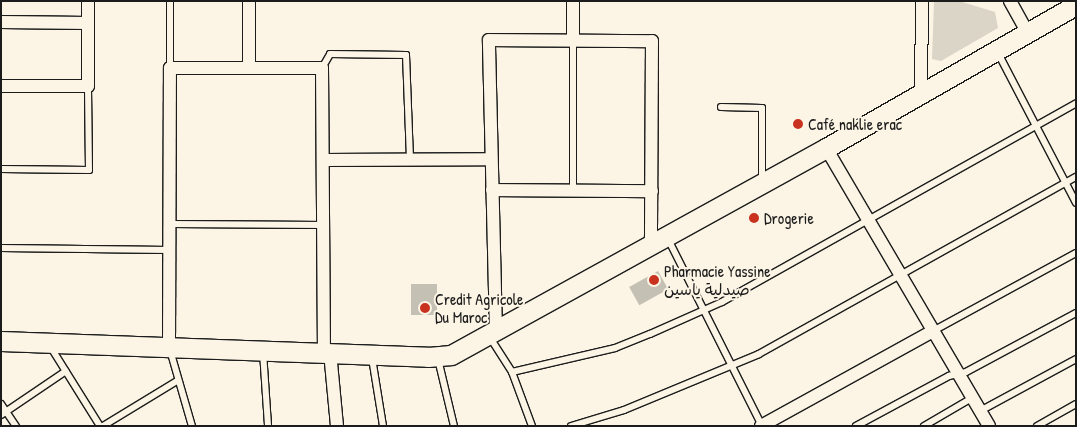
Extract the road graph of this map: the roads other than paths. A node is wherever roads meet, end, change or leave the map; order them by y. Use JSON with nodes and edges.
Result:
{"nodes":[{"id":1,"x":88,"y":1,"type":"edge"},
{"id":2,"x":170,"y":1,"type":"edge"},
{"id":3,"x":249,"y":1,"type":"edge"},
{"id":4,"x":573,"y":1,"type":"edge"},
{"id":5,"x":922,"y":1,"type":"edge"},
{"id":6,"x":1010,"y":1,"type":"edge"},
{"id":7,"x":1076,"y":5,"type":"edge"},
{"id":8,"x":1,"y":22,"type":"edge"},
{"id":9,"x":88,"y":23,"type":"junction"},
{"id":10,"x":1027,"y":32,"type":"junction"},
{"id":11,"x":573,"y":41,"type":"junction"},
{"id":12,"x":996,"y":50,"type":"junction"},
{"id":13,"x":170,"y":68,"type":"junction"},
{"id":14,"x":249,"y":68,"type":"junction"},
{"id":15,"x":322,"y":68,"type":"junction"},
{"id":16,"x":1,"y":86,"type":"edge"},
{"id":17,"x":88,"y":86,"type":"junction"},
{"id":18,"x":921,"y":94,"type":"junction"},
{"id":19,"x":1076,"y":103,"type":"edge"},
{"id":20,"x":721,"y":107,"type":"dead end"},
{"id":21,"x":1035,"y":126,"type":"junction"},
{"id":22,"x":826,"y":148,"type":"junction"},
{"id":23,"x":324,"y":160,"type":"junction"},
{"id":24,"x":410,"y":160,"type":"junction"},
{"id":25,"x":491,"y":160,"type":"junction"},
{"id":26,"x":1,"y":169,"type":"edge"},
{"id":27,"x":1076,"y":177,"type":"edge"},
{"id":28,"x":762,"y":183,"type":"junction"},
{"id":29,"x":1065,"y":183,"type":"junction"},
{"id":30,"x":492,"y":190,"type":"junction"},
{"id":31,"x":573,"y":190,"type":"junction"},
{"id":32,"x":652,"y":191,"type":"junction"},
{"id":33,"x":1076,"y":203,"type":"edge"},
{"id":34,"x":868,"y":219,"type":"junction"},
{"id":35,"x":171,"y":224,"type":"junction"},
{"id":36,"x":324,"y":225,"type":"junction"},
{"id":37,"x":659,"y":240,"type":"junction"},
{"id":38,"x":1,"y":248,"type":"edge"},
{"id":39,"x":171,"y":250,"type":"junction"},
{"id":40,"x":1076,"y":253,"type":"edge"},
{"id":41,"x":900,"y":275,"type":"junction"},
{"id":42,"x":704,"y":310,"type":"junction"},
{"id":43,"x":1076,"y":313,"type":"edge"},
{"id":44,"x":933,"y":331,"type":"junction"},
{"id":45,"x":492,"y":334,"type":"junction"},
{"id":46,"x":47,"y":342,"type":"junction"},
{"id":47,"x":6,"y":345,"type":"edge"},
{"id":48,"x":169,"y":345,"type":"junction"},
{"id":49,"x":262,"y":349,"type":"junction"},
{"id":50,"x":327,"y":352,"type":"junction"},
{"id":51,"x":372,"y":354,"type":"junction"},
{"id":52,"x":437,"y":357,"type":"junction"},
{"id":53,"x":1076,"y":359,"type":"edge"},
{"id":54,"x":732,"y":367,"type":"junction"},
{"id":55,"x":66,"y":371,"type":"junction"},
{"id":56,"x":512,"y":372,"type":"junction"},
{"id":57,"x":958,"y":374,"type":"junction"},
{"id":58,"x":178,"y":381,"type":"junction"},
{"id":59,"x":972,"y":398,"type":"junction"},
{"id":60,"x":1,"y":404,"type":"edge"},
{"id":61,"x":1076,"y":404,"type":"edge"},
{"id":62,"x":980,"y":412,"type":"junction"},
{"id":63,"x":4,"y":413,"type":"edge"},
{"id":64,"x":16,"y":426,"type":"edge"},
{"id":65,"x":102,"y":426,"type":"edge"},
{"id":66,"x":192,"y":426,"type":"edge"},
{"id":67,"x":268,"y":426,"type":"edge"},
{"id":68,"x":337,"y":426,"type":"edge"},
{"id":69,"x":383,"y":426,"type":"edge"},
{"id":70,"x":454,"y":426,"type":"edge"},
{"id":71,"x":532,"y":426,"type":"edge"},
{"id":72,"x":571,"y":426,"type":"edge"},
{"id":73,"x":762,"y":426,"type":"edge"},
{"id":74,"x":856,"y":426,"type":"edge"},
{"id":75,"x":924,"y":426,"type":"edge"},
{"id":76,"x":988,"y":426,"type":"edge"},
{"id":77,"x":1037,"y":426,"type":"edge"}],
"edges":[{"from":1,"to":9,"type":"street"},
{"from":2,"to":13,"type":"lane"},
{"from":3,"to":14,"type":"street"},
{"from":4,"to":11,"type":"street"},
{"from":5,"to":18,"type":"street"},
{"from":6,"to":10,"type":"street"},
{"from":7,"to":10,"type":"street"},
{"from":8,"to":9,"type":"street"},
{"from":9,"to":17,"type":"street"},
{"from":10,"to":12,"type":"street"},
{"from":11,"to":25,"type":"street"},
{"from":11,"to":31,"type":"lane"},
{"from":11,"to":32,"type":"street"},
{"from":12,"to":18,"type":"street"},
{"from":12,"to":21,"type":"lane"},
{"from":13,"to":14,"type":"street"},
{"from":13,"to":35,"type":"street"},
{"from":14,"to":15,"type":"street"},
{"from":15,"to":23,"type":"street"},
{"from":15,"to":24,"type":"lane"},
{"from":16,"to":17,"type":"street"},
{"from":17,"to":26,"type":"lane"},
{"from":18,"to":22,"type":"street"},
{"from":19,"to":21,"type":"lane"},
{"from":20,"to":28,"type":"lane"},
{"from":21,"to":29,"type":"lane"},
{"from":21,"to":34,"type":"lane"},
{"from":22,"to":28,"type":"street"},
{"from":22,"to":34,"type":"street"},
{"from":23,"to":24,"type":"street"},
{"from":23,"to":36,"type":"street"},
{"from":24,"to":25,"type":"street"},
{"from":25,"to":30,"type":"street"},
{"from":27,"to":29,"type":"lane"},
{"from":28,"to":37,"type":"street"},
{"from":29,"to":33,"type":"lane"},
{"from":29,"to":41,"type":"lane"},
{"from":30,"to":31,"type":"street"},
{"from":30,"to":45,"type":"street"},
{"from":31,"to":32,"type":"street"},
{"from":32,"to":37,"type":"street"},
{"from":34,"to":41,"type":"street"},
{"from":34,"to":42,"type":"lane"},
{"from":35,"to":36,"type":"lane"},
{"from":35,"to":39,"type":"street"},
{"from":36,"to":50,"type":"street"},
{"from":37,"to":42,"type":"lane"},
{"from":37,"to":45,"type":"street"},
{"from":38,"to":39,"type":"lane"},
{"from":39,"to":48,"type":"street"},
{"from":40,"to":44,"type":"lane"},
{"from":41,"to":44,"type":"street"},
{"from":41,"to":54,"type":"lane"},
{"from":42,"to":54,"type":"lane"},
{"from":42,"to":56,"type":"lane"},
{"from":43,"to":57,"type":"lane"},
{"from":44,"to":57,"type":"street"},
{"from":44,"to":73,"type":"street"},
{"from":45,"to":52,"type":"street"},
{"from":45,"to":56,"type":"lane"},
{"from":46,"to":47,"type":"street"},
{"from":46,"to":48,"type":"street"},
{"from":46,"to":55,"type":"lane"},
{"from":48,"to":49,"type":"street"},
{"from":48,"to":58,"type":"lane"},
{"from":49,"to":50,"type":"street"},
{"from":49,"to":67,"type":"lane"},
{"from":50,"to":51,"type":"street"},
{"from":50,"to":68,"type":"street"},
{"from":51,"to":52,"type":"street"},
{"from":51,"to":69,"type":"lane"},
{"from":52,"to":70,"type":"lane"},
{"from":53,"to":62,"type":"lane"},
{"from":54,"to":72,"type":"lane"},
{"from":54,"to":73,"type":"lane"},
{"from":55,"to":63,"type":"lane"},
{"from":55,"to":65,"type":"lane"},
{"from":56,"to":71,"type":"lane"},
{"from":57,"to":59,"type":"street"},
{"from":57,"to":74,"type":"lane"},
{"from":58,"to":65,"type":"lane"},
{"from":58,"to":66,"type":"lane"},
{"from":59,"to":62,"type":"street"},
{"from":59,"to":75,"type":"lane"},
{"from":60,"to":63,"type":"lane"},
{"from":61,"to":77,"type":"lane"},
{"from":62,"to":76,"type":"street"},
{"from":63,"to":64,"type":"lane"}]}
